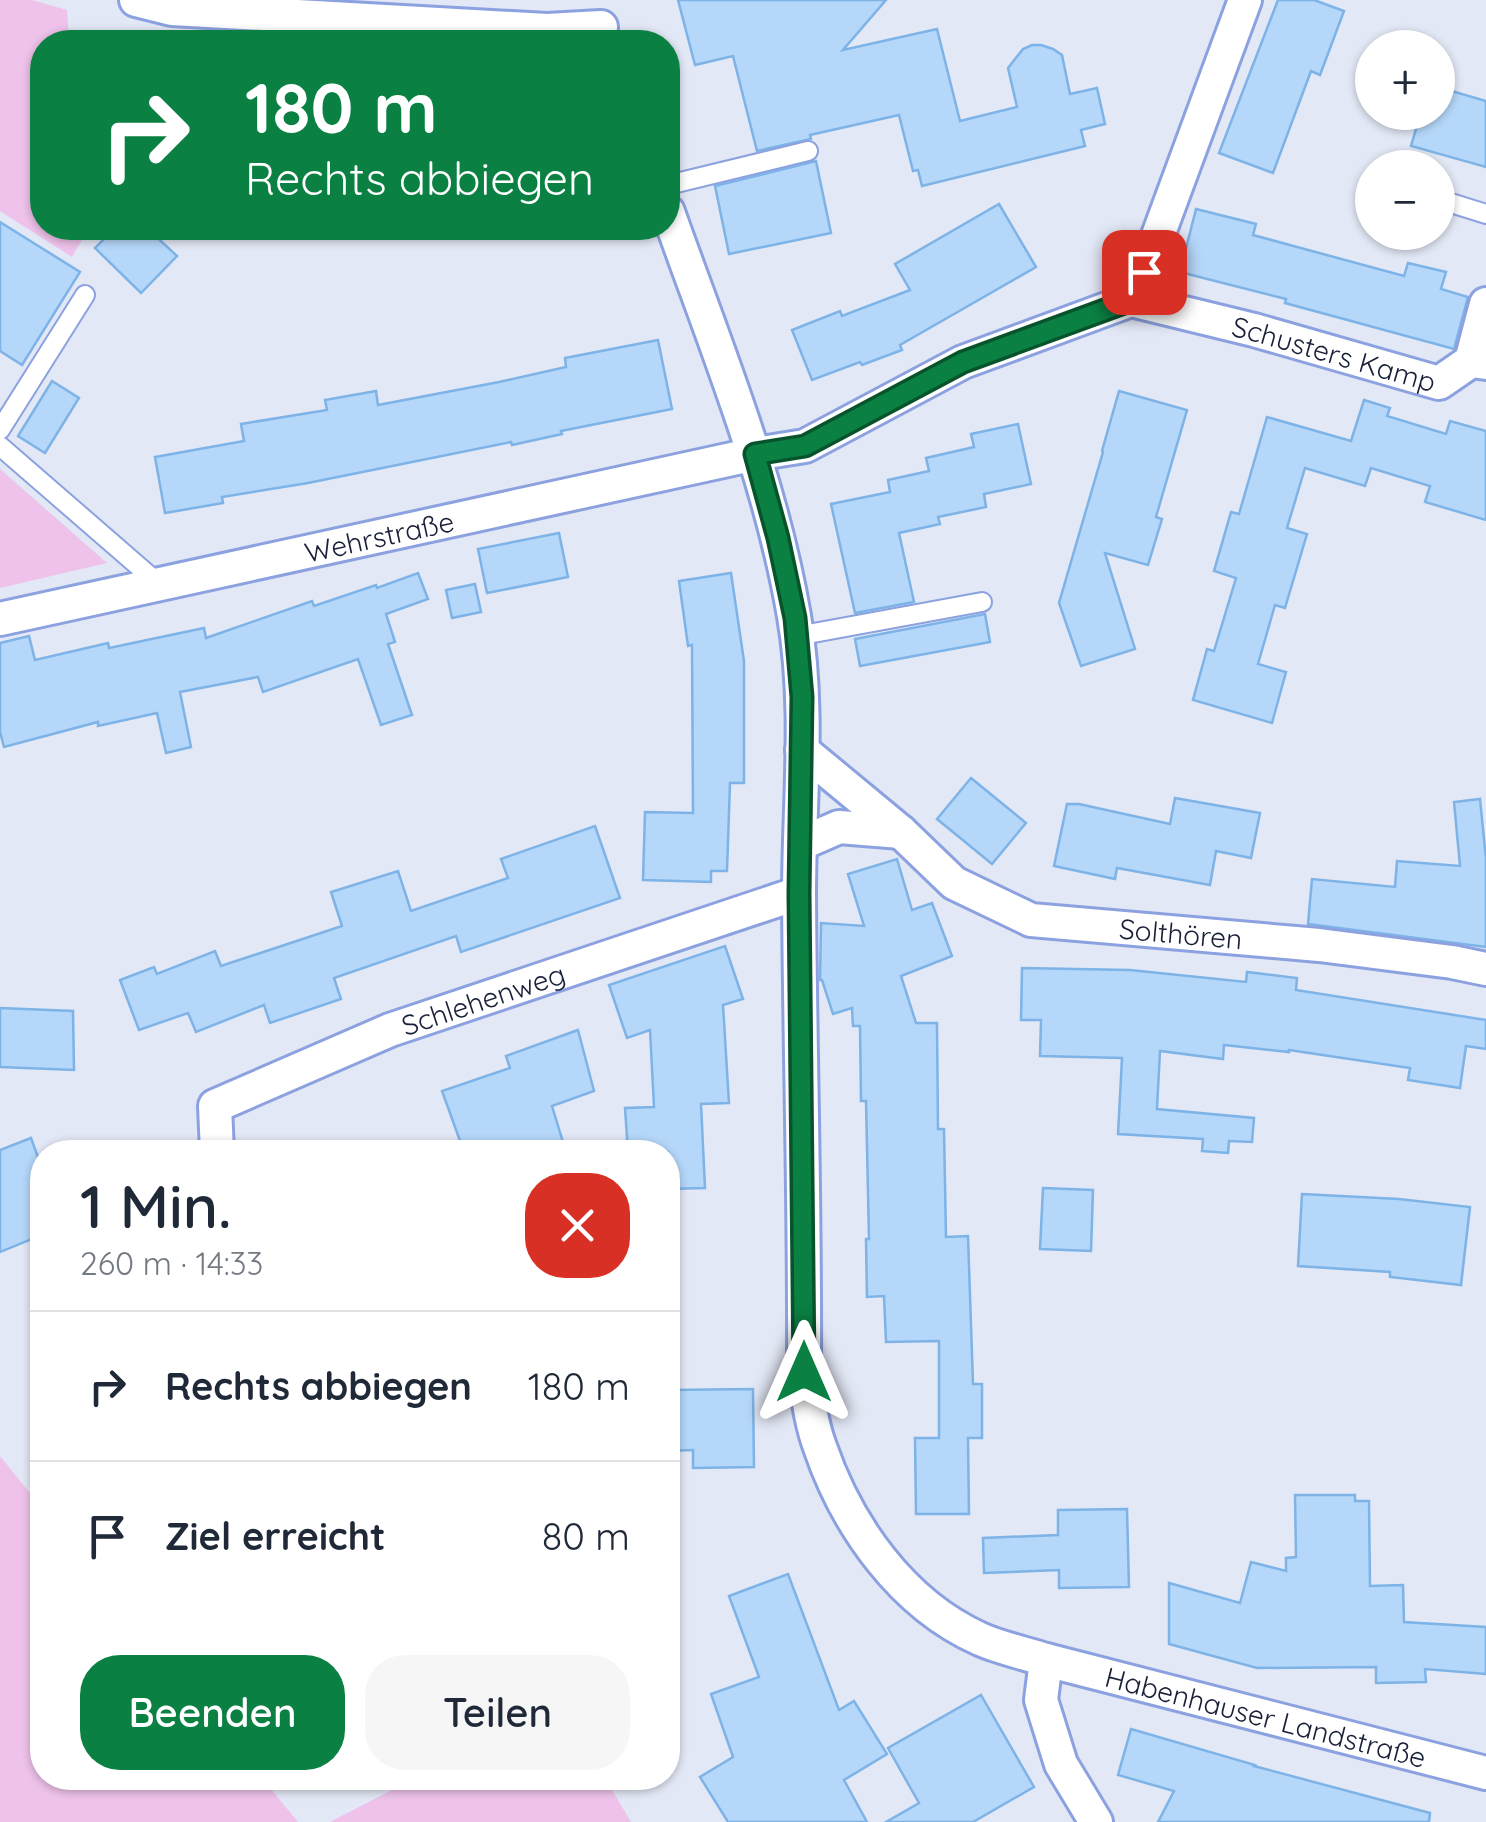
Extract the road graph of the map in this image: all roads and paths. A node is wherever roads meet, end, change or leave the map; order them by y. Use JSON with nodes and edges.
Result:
{"nodes":[{"id":1,"x":136,"y":0,"type":"edge"},
{"id":2,"x":1245,"y":0,"type":"edge"},
{"id":3,"x":600,"y":23,"type":"edge"},
{"id":4,"x":808,"y":151,"type":"dead end"},
{"id":5,"x":680,"y":181,"type":"edge"},
{"id":6,"x":1455,"y":204,"type":"edge"},
{"id":7,"x":1486,"y":214,"type":"edge"},
{"id":8,"x":678,"y":240,"type":"edge"},
{"id":9,"x":85,"y":295,"type":"dead end"},
{"id":10,"x":1132,"y":300,"type":"junction"},
{"id":11,"x":1486,"y":304,"type":"edge"},
{"id":12,"x":1478,"y":362,"type":"edge"},
{"id":13,"x":0,"y":430,"type":"edge"},
{"id":14,"x":0,"y":446,"type":"edge"},
{"id":15,"x":755,"y":454,"type":"junction"},
{"id":16,"x":159,"y":584,"type":"junction"},
{"id":17,"x":982,"y":602,"type":"dead end"},
{"id":18,"x":0,"y":618,"type":"edge"},
{"id":19,"x":796,"y":636,"type":"junction"},
{"id":20,"x":802,"y":750,"type":"junction"},
{"id":21,"x":900,"y":832,"type":"junction"},
{"id":22,"x":800,"y":844,"type":"junction"},
{"id":23,"x":799,"y":893,"type":"junction"},
{"id":24,"x":1486,"y":969,"type":"edge"},
{"id":25,"x":216,"y":1140,"type":"edge"},
{"id":26,"x":1046,"y":1660,"type":"junction"},
{"id":27,"x":1486,"y":1774,"type":"edge"},
{"id":28,"x":1096,"y":1822,"type":"edge"}],
"edges":[{"from":1,"to":3,"type":"street"},
{"from":2,"to":10,"type":"street"},
{"from":4,"to":5,"type":"lane"},
{"from":6,"to":7,"type":"lane"},
{"from":8,"to":15,"type":"street","name":"Habenhauser Landstraße"},
{"from":9,"to":13,"type":"lane"},
{"from":10,"to":12,"type":"street","name":"Schusters Kamp"},
{"from":10,"to":15,"type":"street","name":"Wehrstraße"},
{"from":11,"to":12,"type":"street","name":"Schusters Kamp"},
{"from":14,"to":16,"type":"lane"},
{"from":15,"to":16,"type":"street","name":"Wehrstraße"},
{"from":15,"to":19,"type":"street","name":"Habenhauser Landstraße"},
{"from":16,"to":18,"type":"street","name":"Wehrstraße"},
{"from":17,"to":19,"type":"lane"},
{"from":19,"to":20,"type":"street","name":"Habenhauser Landstraße"},
{"from":20,"to":21,"type":"street","name":"Solthören"},
{"from":20,"to":22,"type":"street","name":"Habenhauser Landstraße"},
{"from":21,"to":22,"type":"street"},
{"from":21,"to":24,"type":"street","name":"Solthören"},
{"from":22,"to":23,"type":"street","name":"Habenhauser Landstraße"},
{"from":23,"to":25,"type":"street","name":"Schlehenweg"},
{"from":23,"to":26,"type":"street","name":"Habenhauser Landstraße"},
{"from":26,"to":27,"type":"street","name":"Habenhauser Landstraße"},
{"from":26,"to":28,"type":"street"}]}
